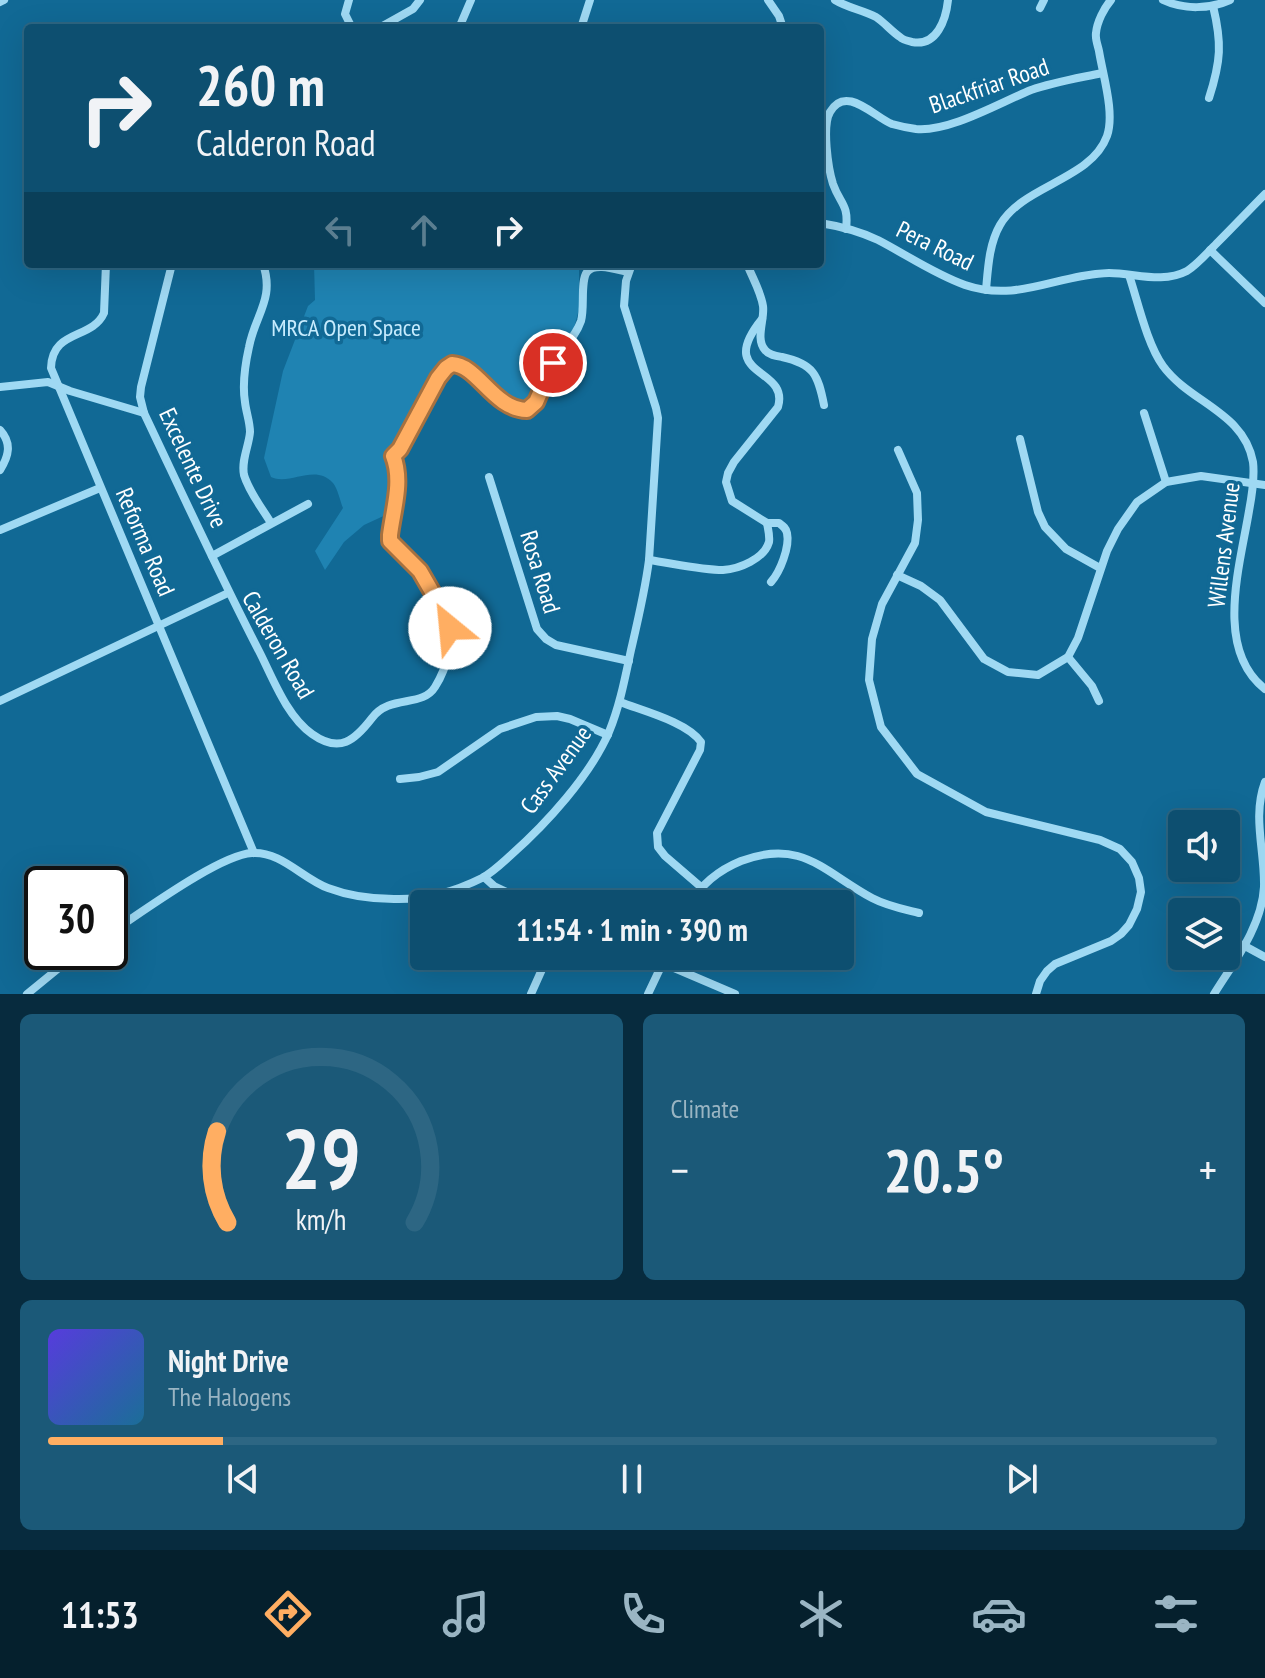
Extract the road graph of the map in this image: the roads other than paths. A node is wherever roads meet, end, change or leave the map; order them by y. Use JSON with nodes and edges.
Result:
{"nodes":[{"id":1,"x":349,"y":0,"type":"edge"},
{"id":2,"x":420,"y":0,"type":"edge"},
{"id":3,"x":471,"y":0,"type":"edge"},
{"id":4,"x":590,"y":0,"type":"edge"},
{"id":5,"x":768,"y":0,"type":"edge"},
{"id":6,"x":835,"y":0,"type":"edge"},
{"id":7,"x":948,"y":0,"type":"edge"},
{"id":8,"x":1111,"y":0,"type":"edge"},
{"id":9,"x":1163,"y":0,"type":"edge"},
{"id":10,"x":1230,"y":0,"type":"edge"},
{"id":11,"x":1213,"y":6,"type":"junction"},
{"id":12,"x":350,"y":24,"type":"edge"},
{"id":13,"x":386,"y":24,"type":"edge"},
{"id":14,"x":461,"y":24,"type":"edge"},
{"id":15,"x":582,"y":24,"type":"edge"},
{"id":16,"x":782,"y":24,"type":"edge"},
{"id":17,"x":1102,"y":73,"type":"junction"},
{"id":18,"x":1209,"y":98,"type":"dead end"},
{"id":19,"x":1265,"y":194,"type":"edge"},
{"id":20,"x":824,"y":224,"type":"edge"},
{"id":21,"x":846,"y":229,"type":"junction"},
{"id":22,"x":1210,"y":250,"type":"junction"},
{"id":23,"x":106,"y":268,"type":"edge"},
{"id":24,"x":171,"y":268,"type":"edge"},
{"id":25,"x":264,"y":268,"type":"edge"},
{"id":26,"x":596,"y":268,"type":"edge"},
{"id":27,"x":630,"y":268,"type":"edge"},
{"id":28,"x":748,"y":268,"type":"edge"},
{"id":29,"x":1129,"y":275,"type":"junction"},
{"id":30,"x":986,"y":290,"type":"junction"},
{"id":31,"x":1265,"y":303,"type":"edge"},
{"id":32,"x":762,"y":319,"type":"junction"},
{"id":33,"x":58,"y":386,"type":"junction"},
{"id":34,"x":0,"y":387,"type":"edge"},
{"id":35,"x":824,"y":405,"type":"dead end"},
{"id":36,"x":144,"y":413,"type":"junction"},
{"id":37,"x":1144,"y":413,"type":"dead end"},
{"id":38,"x":0,"y":430,"type":"edge"},
{"id":39,"x":1020,"y":439,"type":"dead end"},
{"id":40,"x":898,"y":450,"type":"dead end"},
{"id":41,"x":0,"y":470,"type":"edge"},
{"id":42,"x":489,"y":477,"type":"dead end"},
{"id":43,"x":1166,"y":482,"type":"junction"},
{"id":44,"x":1253,"y":484,"type":"junction"},
{"id":45,"x":1265,"y":485,"type":"edge"},
{"id":46,"x":100,"y":488,"type":"junction"},
{"id":47,"x":308,"y":504,"type":"dead end"},
{"id":48,"x":271,"y":523,"type":"junction"},
{"id":49,"x":767,"y":523,"type":"junction"},
{"id":50,"x":0,"y":530,"type":"edge"},
{"id":51,"x":212,"y":556,"type":"junction"},
{"id":52,"x":649,"y":560,"type":"junction"},
{"id":53,"x":1100,"y":568,"type":"junction"},
{"id":54,"x":897,"y":575,"type":"junction"},
{"id":55,"x":771,"y":582,"type":"dead end"},
{"id":56,"x":228,"y":593,"type":"junction"},
{"id":57,"x":158,"y":625,"type":"junction"},
{"id":58,"x":1068,"y":657,"type":"junction"},
{"id":59,"x":629,"y":661,"type":"junction"},
{"id":60,"x":1265,"y":689,"type":"edge"},
{"id":61,"x":0,"y":701,"type":"edge"},
{"id":62,"x":1099,"y":701,"type":"dead end"},
{"id":63,"x":620,"y":702,"type":"junction"},
{"id":64,"x":608,"y":735,"type":"junction"},
{"id":65,"x":400,"y":779,"type":"dead end"},
{"id":66,"x":1265,"y":782,"type":"edge"},
{"id":67,"x":254,"y":853,"type":"junction"},
{"id":68,"x":484,"y":877,"type":"junction"},
{"id":69,"x":701,"y":887,"type":"junction"},
{"id":70,"x":452,"y":890,"type":"edge"},
{"id":71,"x":502,"y":890,"type":"edge"},
{"id":72,"x":699,"y":890,"type":"edge"},
{"id":73,"x":410,"y":899,"type":"edge"},
{"id":74,"x":919,"y":913,"type":"dead end"},
{"id":75,"x":128,"y":922,"type":"edge"},
{"id":76,"x":1243,"y":945,"type":"junction"},
{"id":77,"x":1265,"y":957,"type":"edge"},
{"id":78,"x":56,"y":970,"type":"edge"},
{"id":79,"x":542,"y":970,"type":"edge"},
{"id":80,"x":659,"y":970,"type":"edge"},
{"id":81,"x":686,"y":970,"type":"edge"},
{"id":82,"x":27,"y":994,"type":"edge"},
{"id":83,"x":531,"y":994,"type":"edge"},
{"id":84,"x":648,"y":994,"type":"edge"},
{"id":85,"x":735,"y":994,"type":"edge"},
{"id":86,"x":1036,"y":994,"type":"edge"},
{"id":87,"x":1214,"y":994,"type":"edge"}],
"edges":[{"from":1,"to":12,"type":"street"},
{"from":2,"to":13,"type":"street"},
{"from":3,"to":14,"type":"street"},
{"from":4,"to":15,"type":"street"},
{"from":5,"to":16,"type":"street"},
{"from":6,"to":7,"type":"street"},
{"from":8,"to":17,"type":"street"},
{"from":9,"to":11,"type":"street"},
{"from":10,"to":11,"type":"street"},
{"from":11,"to":18,"type":"street"},
{"from":17,"to":21,"type":"street","name":"Blackfriar Road"},
{"from":17,"to":30,"type":"street"},
{"from":19,"to":22,"type":"street"},
{"from":20,"to":21,"type":"street","name":"Pera Road"},
{"from":21,"to":30,"type":"street","name":"Pera Road"},
{"from":22,"to":29,"type":"street"},
{"from":22,"to":31,"type":"street"},
{"from":23,"to":33,"type":"street","name":"Reforma Road"},
{"from":24,"to":36,"type":"street","name":"Excelente Drive"},
{"from":25,"to":48,"type":"street"},
{"from":26,"to":56,"type":"street","name":"Calderon Road"},
{"from":27,"to":52,"type":"street","name":"Cass Avenue"},
{"from":28,"to":32,"type":"street"},
{"from":29,"to":30,"type":"street","name":"Pera Road"},
{"from":29,"to":44,"type":"street","name":"Willens Avenue"},
{"from":32,"to":35,"type":"street"},
{"from":32,"to":49,"type":"street"},
{"from":33,"to":34,"type":"street"},
{"from":33,"to":36,"type":"street"},
{"from":33,"to":46,"type":"street","name":"Reforma Road"},
{"from":36,"to":51,"type":"street","name":"Excelente Drive"},
{"from":37,"to":43,"type":"street"},
{"from":38,"to":41,"type":"street"},
{"from":39,"to":53,"type":"street"},
{"from":40,"to":54,"type":"street"},
{"from":42,"to":59,"type":"street","name":"Rosa Road"},
{"from":43,"to":44,"type":"street"},
{"from":43,"to":53,"type":"street"},
{"from":44,"to":45,"type":"street"},
{"from":44,"to":60,"type":"street","name":"Willens Avenue"},
{"from":46,"to":50,"type":"street"},
{"from":46,"to":57,"type":"street","name":"Reforma Road"},
{"from":47,"to":48,"type":"street"},
{"from":48,"to":51,"type":"street"},
{"from":49,"to":52,"type":"street"},
{"from":49,"to":55,"type":"street"},
{"from":51,"to":56,"type":"street","name":"Excelente Drive"},
{"from":52,"to":59,"type":"street","name":"Cass Avenue"},
{"from":53,"to":58,"type":"street"},
{"from":54,"to":58,"type":"street"},
{"from":54,"to":86,"type":"street"},
{"from":56,"to":57,"type":"street","name":"Calderon Road"},
{"from":57,"to":61,"type":"street","name":"Calderon Road"},
{"from":57,"to":67,"type":"street","name":"Reforma Road"},
{"from":58,"to":62,"type":"street"},
{"from":59,"to":63,"type":"street","name":"Cass Avenue"},
{"from":63,"to":64,"type":"street","name":"Cass Avenue"},
{"from":63,"to":69,"type":"street"},
{"from":64,"to":65,"type":"street"},
{"from":64,"to":68,"type":"street","name":"Cass Avenue"},
{"from":66,"to":76,"type":"street"},
{"from":67,"to":73,"type":"street","name":"Cass Avenue"},
{"from":67,"to":75,"type":"street"},
{"from":68,"to":70,"type":"street","name":"Cass Avenue"},
{"from":68,"to":71,"type":"street"},
{"from":69,"to":72,"type":"street"},
{"from":69,"to":74,"type":"street"},
{"from":76,"to":77,"type":"street"},
{"from":76,"to":87,"type":"street"},
{"from":78,"to":82,"type":"street"},
{"from":79,"to":83,"type":"street"},
{"from":80,"to":84,"type":"street"},
{"from":81,"to":85,"type":"street"}]}
